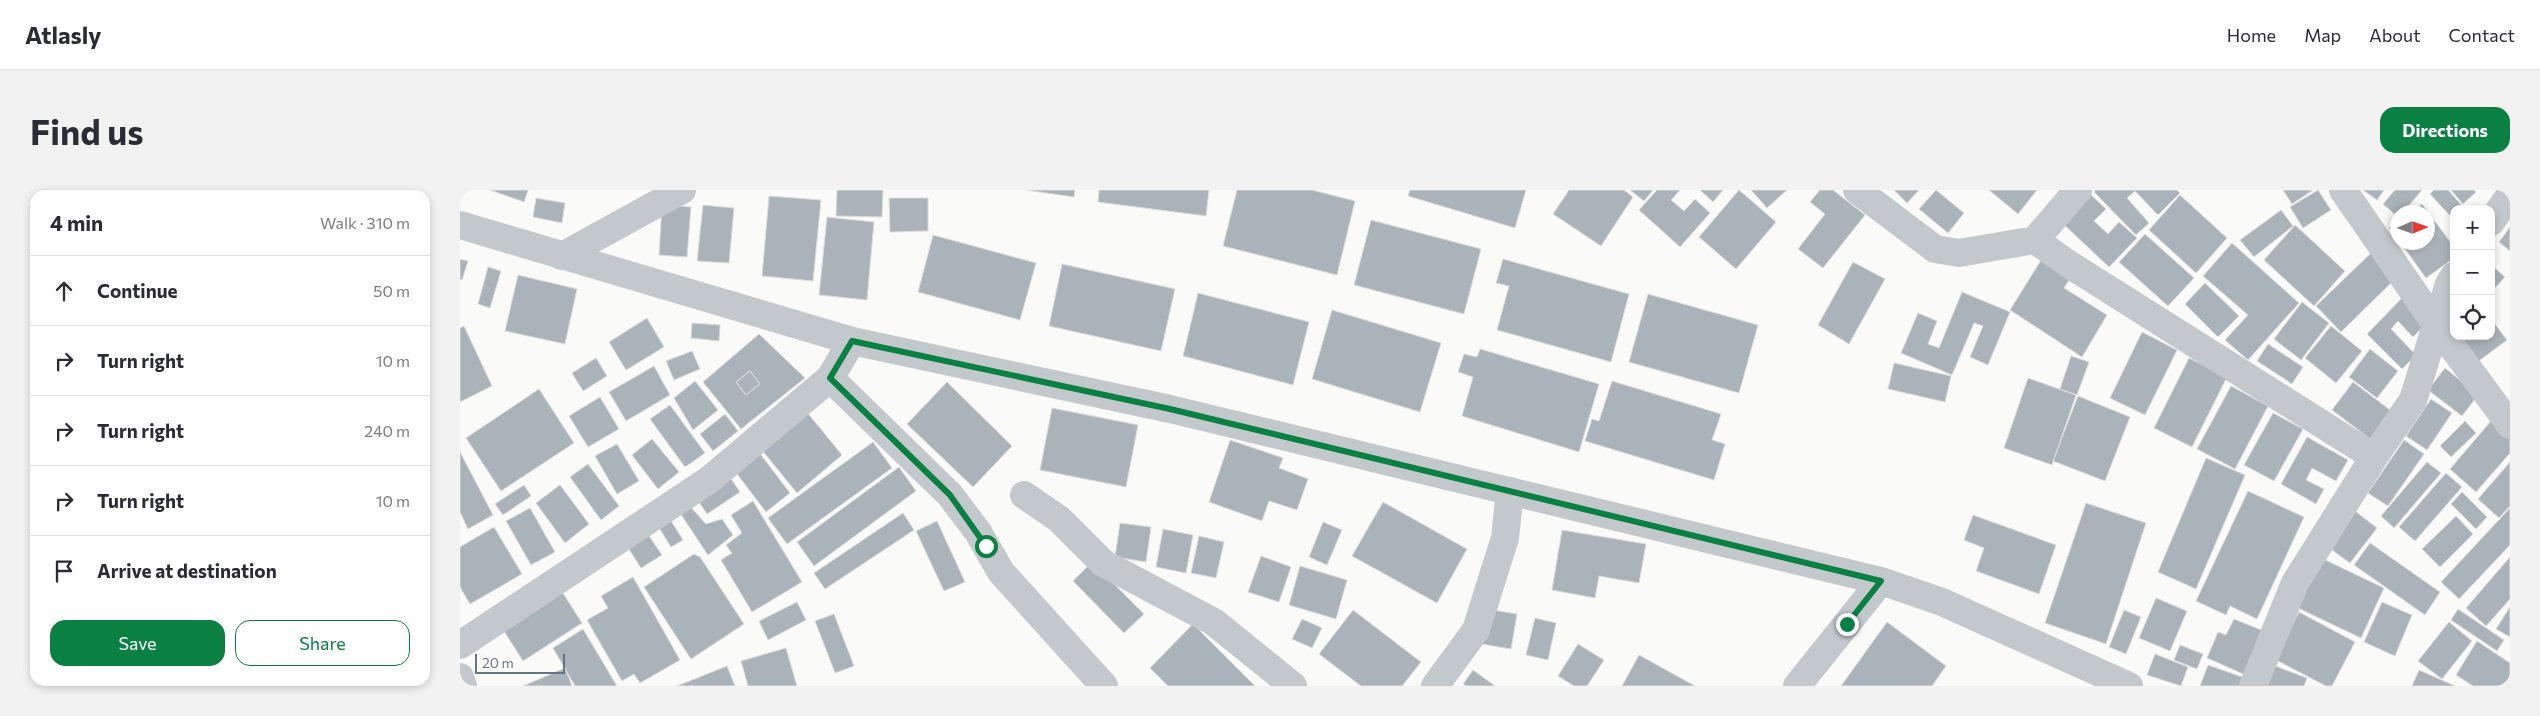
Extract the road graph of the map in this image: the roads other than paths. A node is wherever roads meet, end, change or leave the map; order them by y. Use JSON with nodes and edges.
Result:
{"nodes":[{"id":1,"x":682,"y":190,"type":"edge"},
{"id":2,"x":1857,"y":190,"type":"edge"},
{"id":3,"x":2342,"y":190,"type":"edge"},
{"id":4,"x":2074,"y":191,"type":"edge"},
{"id":5,"x":2510,"y":195,"type":"edge"},
{"id":6,"x":2495,"y":216,"type":"edge"},
{"id":7,"x":460,"y":224,"type":"edge"},
{"id":8,"x":2035,"y":240,"type":"junction"},
{"id":9,"x":562,"y":256,"type":"junction"},
{"id":10,"x":2450,"y":282,"type":"edge"},
{"id":11,"x":2437,"y":326,"type":"junction"},
{"id":12,"x":852,"y":341,"type":"junction"},
{"id":13,"x":830,"y":378,"type":"junction"},
{"id":14,"x":2510,"y":424,"type":"edge"},
{"id":15,"x":2374,"y":457,"type":"junction"},
{"id":16,"x":1510,"y":491,"type":"junction"},
{"id":17,"x":1024,"y":495,"type":"dead end"},
{"id":18,"x":1881,"y":581,"type":"junction"},
{"id":19,"x":460,"y":645,"type":"edge"},
{"id":20,"x":460,"y":677,"type":"edge"},
{"id":21,"x":463,"y":686,"type":"edge"},
{"id":22,"x":1104,"y":686,"type":"edge"},
{"id":23,"x":1293,"y":686,"type":"edge"},
{"id":24,"x":1435,"y":686,"type":"edge"},
{"id":25,"x":1797,"y":686,"type":"edge"},
{"id":26,"x":2129,"y":686,"type":"edge"},
{"id":27,"x":2253,"y":686,"type":"edge"}],
"edges":[{"from":1,"to":9,"type":"street"},
{"from":2,"to":8,"type":"street"},
{"from":3,"to":11,"type":"street"},
{"from":4,"to":8,"type":"street"},
{"from":5,"to":6,"type":"street"},
{"from":7,"to":9,"type":"street"},
{"from":8,"to":15,"type":"street"},
{"from":9,"to":12,"type":"street"},
{"from":10,"to":11,"type":"street"},
{"from":11,"to":14,"type":"street"},
{"from":11,"to":15,"type":"street"},
{"from":12,"to":13,"type":"street"},
{"from":12,"to":16,"type":"street"},
{"from":13,"to":19,"type":"street"},
{"from":13,"to":22,"type":"street"},
{"from":15,"to":27,"type":"street"},
{"from":16,"to":18,"type":"street"},
{"from":16,"to":24,"type":"street"},
{"from":17,"to":23,"type":"street"},
{"from":18,"to":25,"type":"street"},
{"from":18,"to":26,"type":"street"},
{"from":20,"to":21,"type":"street"}]}
